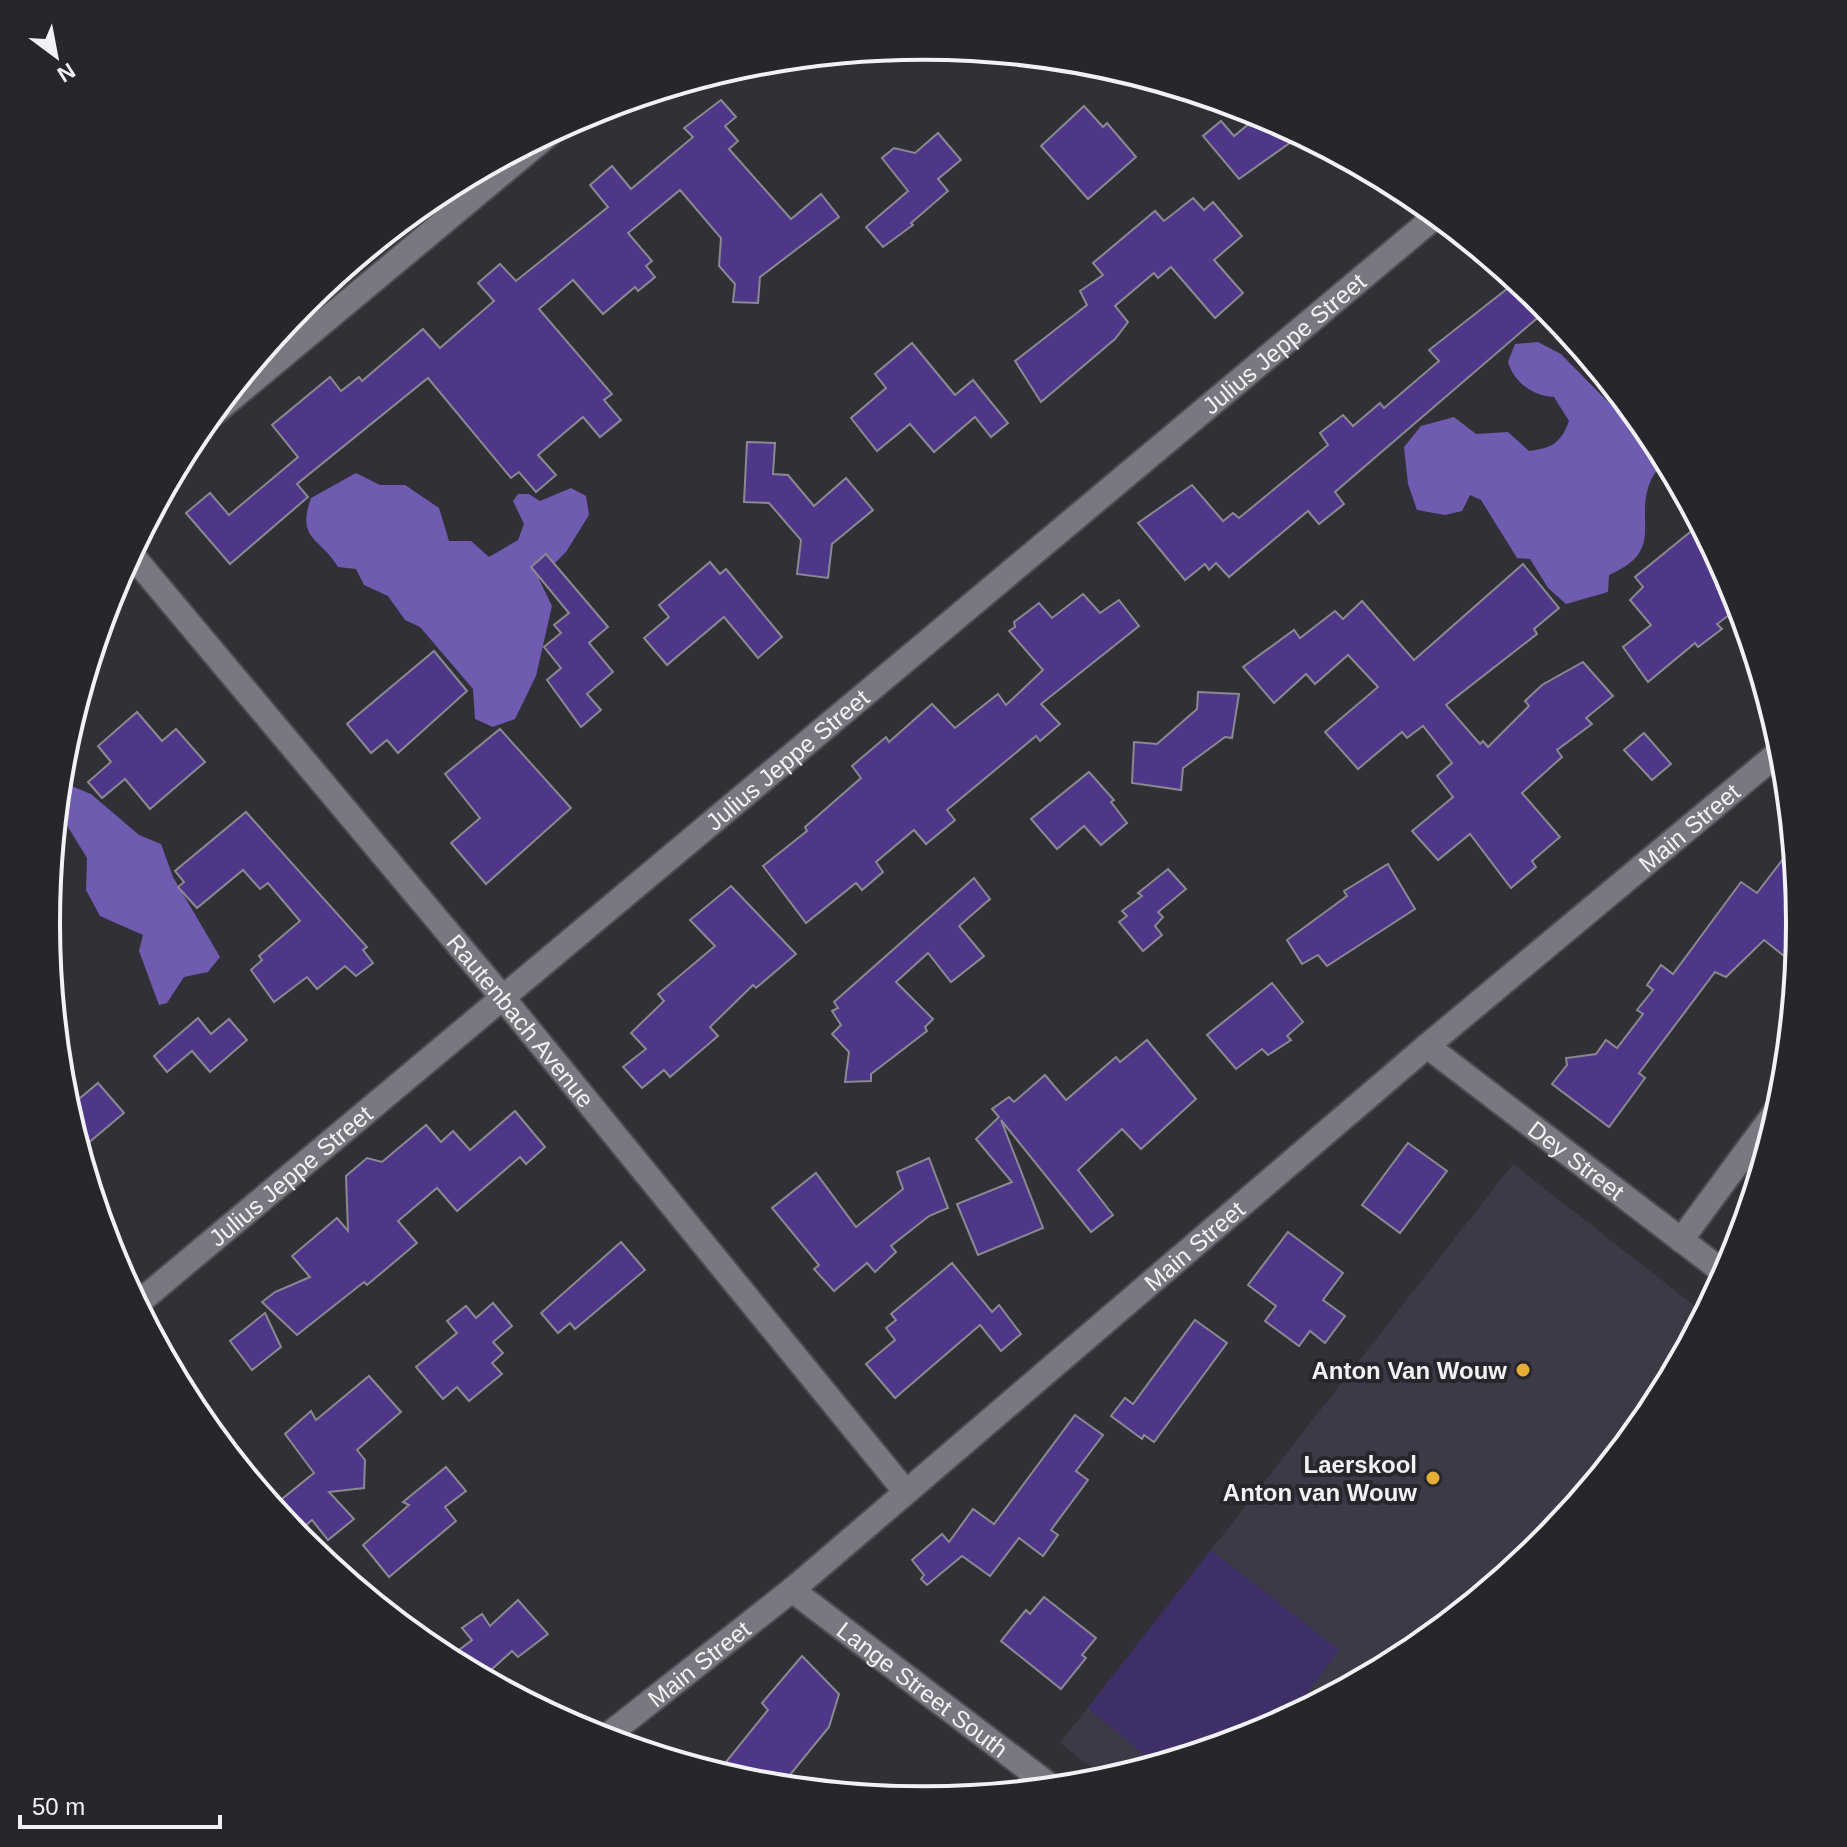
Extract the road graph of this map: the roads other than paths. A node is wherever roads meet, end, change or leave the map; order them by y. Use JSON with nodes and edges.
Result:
{"nodes":[{"id":1,"x":511,"y":166,"type":"edge"},
{"id":2,"x":1427,"y":223,"type":"edge"},
{"id":3,"x":250,"y":383,"type":"edge"},
{"id":4,"x":139,"y":564,"type":"edge"},
{"id":5,"x":1771,"y":759,"type":"edge"},
{"id":6,"x":503,"y":998,"type":"junction"},
{"id":7,"x":1427,"y":1046,"type":"junction"},
{"id":8,"x":1762,"y":1131,"type":"edge"},
{"id":9,"x":1681,"y":1240,"type":"junction"},
{"id":10,"x":1716,"y":1266,"type":"edge"},
{"id":11,"x":145,"y":1297,"type":"edge"},
{"id":12,"x":905,"y":1491,"type":"junction"},
{"id":13,"x":792,"y":1590,"type":"junction"},
{"id":14,"x":615,"y":1729,"type":"edge"},
{"id":15,"x":1041,"y":1779,"type":"edge"}],
"edges":[{"from":1,"to":3,"type":"street"},
{"from":2,"to":6,"type":"street","name":"Julius Jeppe Street"},
{"from":4,"to":6,"type":"street","name":"Rautenbach Avenue"},
{"from":5,"to":7,"type":"street","name":"Main Street"},
{"from":6,"to":11,"type":"street","name":"Julius Jeppe Street"},
{"from":6,"to":12,"type":"street","name":"Rautenbach Avenue"},
{"from":7,"to":9,"type":"street","name":"Dey Street"},
{"from":7,"to":12,"type":"street","name":"Main Street"},
{"from":8,"to":9,"type":"street"},
{"from":9,"to":10,"type":"street","name":"Dey Street"},
{"from":12,"to":13,"type":"street","name":"Main Street"},
{"from":13,"to":14,"type":"street","name":"Main Street"},
{"from":13,"to":15,"type":"street","name":"Lange Street South"}]}
